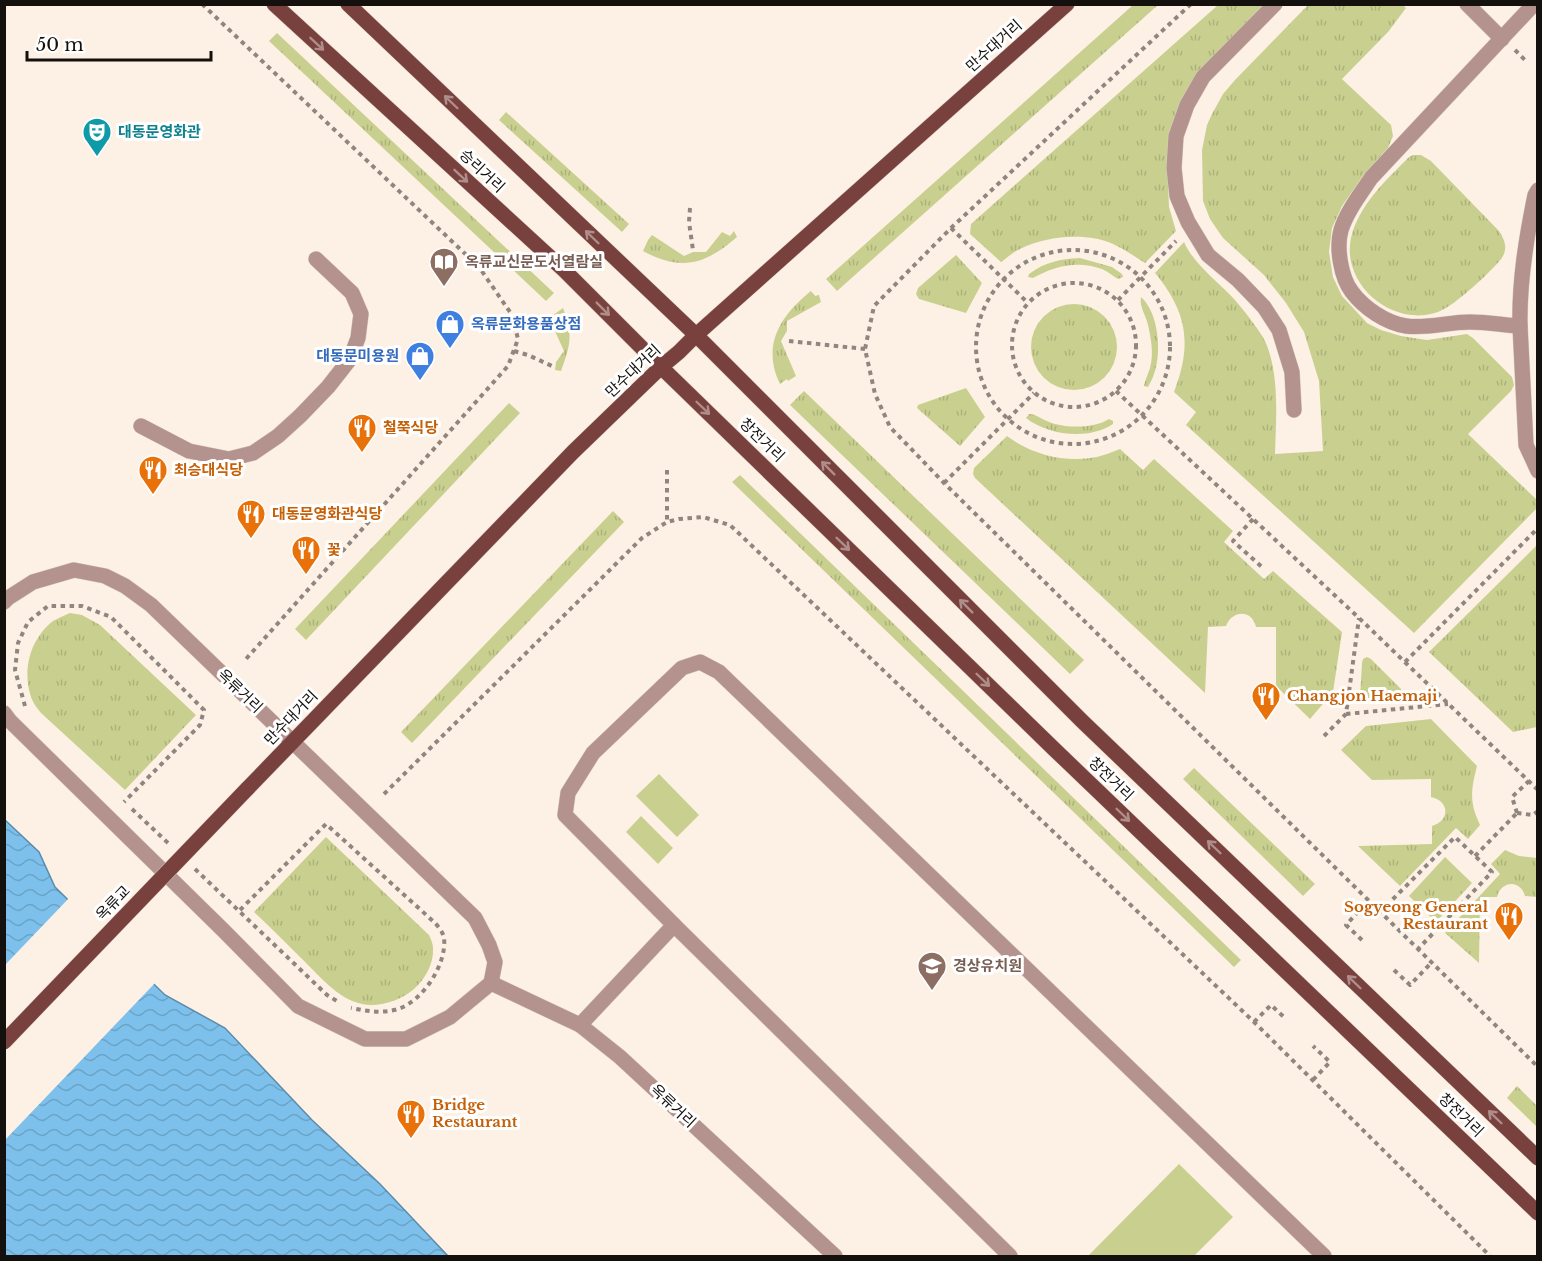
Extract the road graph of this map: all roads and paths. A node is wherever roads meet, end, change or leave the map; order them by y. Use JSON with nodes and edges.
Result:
{"nodes":[{"id":1,"x":274,"y":4,"type":"edge"},
{"id":2,"x":348,"y":4,"type":"edge"},
{"id":3,"x":1067,"y":4,"type":"edge"},
{"id":4,"x":1191,"y":4,"type":"edge"},
{"id":5,"x":1275,"y":4,"type":"edge"},
{"id":6,"x":1467,"y":4,"type":"edge"},
{"id":7,"x":1534,"y":4,"type":"edge"},
{"id":8,"x":1502,"y":39,"type":"junction"},
{"id":9,"x":1538,"y":189,"type":"edge"},
{"id":10,"x":690,"y":208,"type":"dead end"},
{"id":11,"x":1191,"y":227,"type":"junction"},
{"id":12,"x":951,"y":228,"type":"junction"},
{"id":13,"x":693,"y":250,"type":"dead end"},
{"id":14,"x":316,"y":259,"type":"dead end"},
{"id":15,"x":1141,"y":277,"type":"junction"},
{"id":16,"x":1003,"y":280,"type":"junction"},
{"id":17,"x":1118,"y":300,"type":"junction"},
{"id":18,"x":1028,"y":303,"type":"junction"},
{"id":19,"x":1520,"y":326,"type":"junction"},
{"id":20,"x":696,"y":335,"type":"junction"},
{"id":21,"x":789,"y":341,"type":"dead end"},
{"id":22,"x":865,"y":349,"type":"junction"},
{"id":23,"x":513,"y":351,"type":"dead end"},
{"id":24,"x":552,"y":366,"type":"dead end"},
{"id":25,"x":661,"y":367,"type":"junction"},
{"id":26,"x":1116,"y":391,"type":"junction"},
{"id":27,"x":1034,"y":393,"type":"junction"},
{"id":28,"x":1294,"y":410,"type":"dead end"},
{"id":29,"x":1141,"y":415,"type":"junction"},
{"id":30,"x":1008,"y":419,"type":"junction"},
{"id":31,"x":141,"y":426,"type":"dead end"},
{"id":32,"x":667,"y":470,"type":"dead end"},
{"id":33,"x":1538,"y":471,"type":"edge"},
{"id":34,"x":944,"y":483,"type":"junction"},
{"id":35,"x":1252,"y":519,"type":"junction"},
{"id":36,"x":668,"y":522,"type":"junction"},
{"id":37,"x":1538,"y":528,"type":"edge"},
{"id":38,"x":1262,"y":567,"type":"dead end"},
{"id":39,"x":4,"y":602,"type":"edge"},
{"id":40,"x":1359,"y":618,"type":"junction"},
{"id":41,"x":1405,"y":662,"type":"junction"},
{"id":42,"x":1448,"y":704,"type":"junction"},
{"id":43,"x":204,"y":710,"type":"dead end"},
{"id":44,"x":4,"y":713,"type":"edge"},
{"id":45,"x":1346,"y":714,"type":"junction"},
{"id":46,"x":1324,"y":736,"type":"dead end"},
{"id":47,"x":293,"y":742,"type":"junction"},
{"id":48,"x":1529,"y":781,"type":"junction"},
{"id":49,"x":247,"y":789,"type":"joint"},
{"id":50,"x":1538,"y":790,"type":"edge"},
{"id":51,"x":384,"y":794,"type":"dead end"},
{"id":52,"x":124,"y":802,"type":"dead end"},
{"id":53,"x":1538,"y":811,"type":"edge"},
{"id":54,"x":1517,"y":813,"type":"junction"},
{"id":55,"x":343,"y":839,"type":"dead end"},
{"id":56,"x":1475,"y":856,"type":"junction"},
{"id":57,"x":1368,"y":902,"type":"junction"},
{"id":58,"x":240,"y":910,"type":"dead end"},
{"id":59,"x":1380,"y":912,"type":"junction"},
{"id":60,"x":674,"y":925,"type":"junction"},
{"id":61,"x":1362,"y":940,"type":"dead end"},
{"id":62,"x":1418,"y":949,"type":"junction"},
{"id":63,"x":1432,"y":962,"type":"junction"},
{"id":64,"x":1394,"y":970,"type":"dead end"},
{"id":65,"x":491,"y":983,"type":"junction"},
{"id":66,"x":1286,"y":1019,"type":"dead end"},
{"id":67,"x":1254,"y":1022,"type":"junction"},
{"id":68,"x":580,"y":1025,"type":"junction"},
{"id":69,"x":4,"y":1042,"type":"edge"},
{"id":70,"x":1313,"y":1046,"type":"dead end"},
{"id":71,"x":1538,"y":1067,"type":"edge"},
{"id":72,"x":1313,"y":1080,"type":"junction"},
{"id":73,"x":1538,"y":1158,"type":"edge"},
{"id":74,"x":1538,"y":1214,"type":"edge"},
{"id":75,"x":835,"y":1257,"type":"edge"},
{"id":76,"x":1010,"y":1257,"type":"edge"},
{"id":77,"x":1324,"y":1257,"type":"edge"},
{"id":78,"x":1490,"y":1257,"type":"edge"}],
"edges":[{"from":1,"to":25,"type":"main road","name":"승리거리","one_way":true},
{"from":20,"to":2,"type":"main road","name":"승리거리","one_way":true},
{"from":3,"to":20,"type":"main road","name":"만수대거리"},
{"from":4,"to":12,"type":"path"},
{"from":5,"to":11,"type":"street"},
{"from":6,"to":8,"type":"street"},
{"from":7,"to":8,"type":"street"},
{"from":8,"to":19,"type":"street"},
{"from":9,"to":19,"type":"street"},
{"from":10,"to":13,"type":"path"},
{"from":11,"to":15,"type":"path"},
{"from":11,"to":28,"type":"street"},
{"from":12,"to":16,"type":"path"},
{"from":12,"to":22,"type":"path"},
{"from":14,"to":31,"type":"street"},
{"from":15,"to":16,"type":"path"},
{"from":15,"to":17,"type":"path"},
{"from":15,"to":29,"type":"path"},
{"from":16,"to":18,"type":"path"},
{"from":16,"to":30,"type":"path"},
{"from":17,"to":18,"type":"path"},
{"from":17,"to":26,"type":"path"},
{"from":18,"to":27,"type":"path"},
{"from":19,"to":33,"type":"street"},
{"from":20,"to":25,"type":"main road","name":"만수대거리"},
{"from":73,"to":20,"type":"main road","name":"창전거리","one_way":true},
{"from":21,"to":22,"type":"path"},
{"from":22,"to":34,"type":"path"},
{"from":23,"to":24,"type":"path"},
{"from":25,"to":47,"type":"main road","name":"만수대거리"},
{"from":25,"to":74,"type":"main road","name":"창전거리","one_way":true},
{"from":26,"to":27,"type":"path"},
{"from":26,"to":29,"type":"path"},
{"from":27,"to":30,"type":"path"},
{"from":29,"to":30,"type":"path"},
{"from":29,"to":35,"type":"path"},
{"from":30,"to":34,"type":"path"},
{"from":32,"to":36,"type":"path"},
{"from":34,"to":57,"type":"path"},
{"from":35,"to":38,"type":"path"},
{"from":35,"to":40,"type":"path"},
{"from":36,"to":51,"type":"path"},
{"from":36,"to":67,"type":"path"},
{"from":37,"to":41,"type":"path"},
{"from":39,"to":47,"type":"street","name":"옥류거리"},
{"from":40,"to":41,"type":"path"},
{"from":40,"to":45,"type":"path"},
{"from":41,"to":42,"type":"path"},
{"from":42,"to":45,"type":"path"},
{"from":42,"to":48,"type":"path"},
{"from":43,"to":52,"type":"path"},
{"from":44,"to":65,"type":"street"},
{"from":45,"to":46,"type":"path"},
{"from":47,"to":49,"type":"main road","name":"만수대거리"},
{"from":47,"to":65,"type":"street","name":"옥류거리"},
{"from":48,"to":50,"type":"path"},
{"from":48,"to":54,"type":"path"},
{"from":49,"to":69,"type":"main road","name":"옥류교","bridge":true},
{"from":53,"to":54,"type":"path"},
{"from":54,"to":56,"type":"path"},
{"from":55,"to":58,"type":"path"},
{"from":56,"to":59,"type":"path"},
{"from":56,"to":62,"type":"path"},
{"from":57,"to":59,"type":"path"},
{"from":57,"to":61,"type":"path"},
{"from":59,"to":62,"type":"path"},
{"from":60,"to":68,"type":"street"},
{"from":60,"to":76,"type":"street"},
{"from":60,"to":77,"type":"street"},
{"from":62,"to":63,"type":"path"},
{"from":63,"to":64,"type":"path"},
{"from":63,"to":71,"type":"path"},
{"from":65,"to":68,"type":"street","name":"옥류거리"},
{"from":66,"to":67,"type":"path"},
{"from":67,"to":72,"type":"path"},
{"from":68,"to":75,"type":"street","name":"옥류거리"},
{"from":70,"to":72,"type":"path"},
{"from":72,"to":78,"type":"path"}]}
